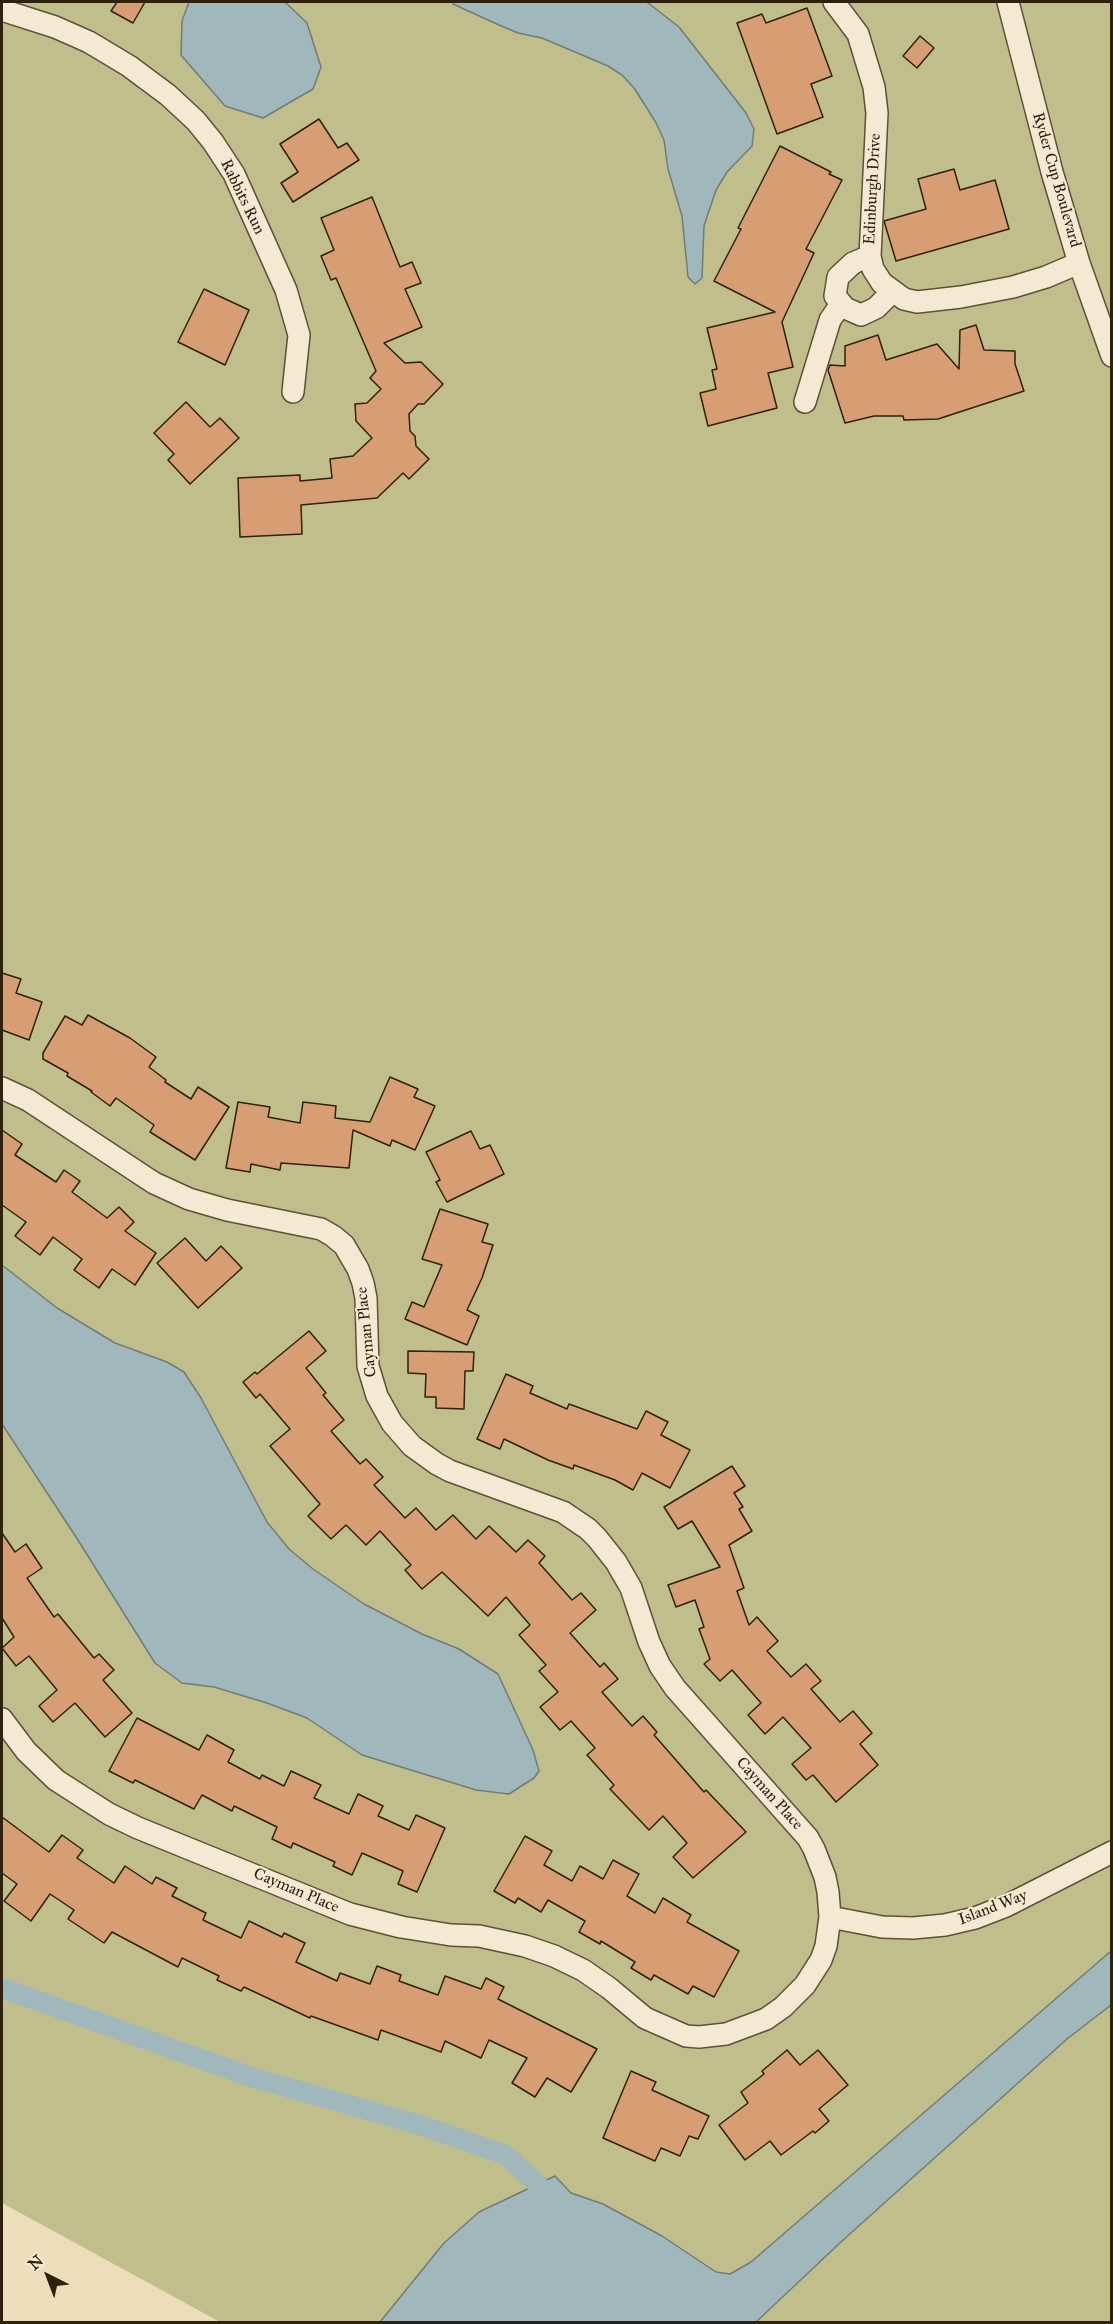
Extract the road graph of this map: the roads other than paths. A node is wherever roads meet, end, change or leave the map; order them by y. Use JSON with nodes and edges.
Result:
{"nodes":[{"id":1,"x":834,"y":2,"type":"edge"},
{"id":2,"x":1008,"y":2,"type":"edge"},
{"id":3,"x":2,"y":10,"type":"edge"},
{"id":4,"x":870,"y":256,"type":"junction"},
{"id":5,"x":1079,"y":263,"type":"junction"},
{"id":6,"x":892,"y":292,"type":"junction"},
{"id":7,"x":841,"y":304,"type":"junction"},
{"id":8,"x":1112,"y":356,"type":"edge"},
{"id":9,"x":293,"y":392,"type":"dead end"},
{"id":10,"x":805,"y":402,"type":"dead end"},
{"id":11,"x":2,"y":1088,"type":"edge"},
{"id":12,"x":2,"y":1719,"type":"edge"},
{"id":13,"x":1112,"y":1852,"type":"edge"},
{"id":14,"x":830,"y":1917,"type":"junction"}],
"edges":[{"from":1,"to":4,"type":"street","name":"Edinburgh Drive"},
{"from":2,"to":5,"type":"street","name":"Ryder Cup Boulevard"},
{"from":3,"to":9,"type":"street","name":"Rabbits Run"},
{"from":4,"to":6,"type":"street","name":"Edinburgh Drive"},
{"from":4,"to":7,"type":"street"},
{"from":5,"to":6,"type":"street"},
{"from":5,"to":8,"type":"street","name":"Ryder Cup Boulevard"},
{"from":6,"to":7,"type":"street"},
{"from":7,"to":10,"type":"street"},
{"from":11,"to":14,"type":"street","name":"Cayman Place"},
{"from":12,"to":14,"type":"street","name":"Cayman Place"},
{"from":13,"to":14,"type":"street","name":"Island Way"}]}
